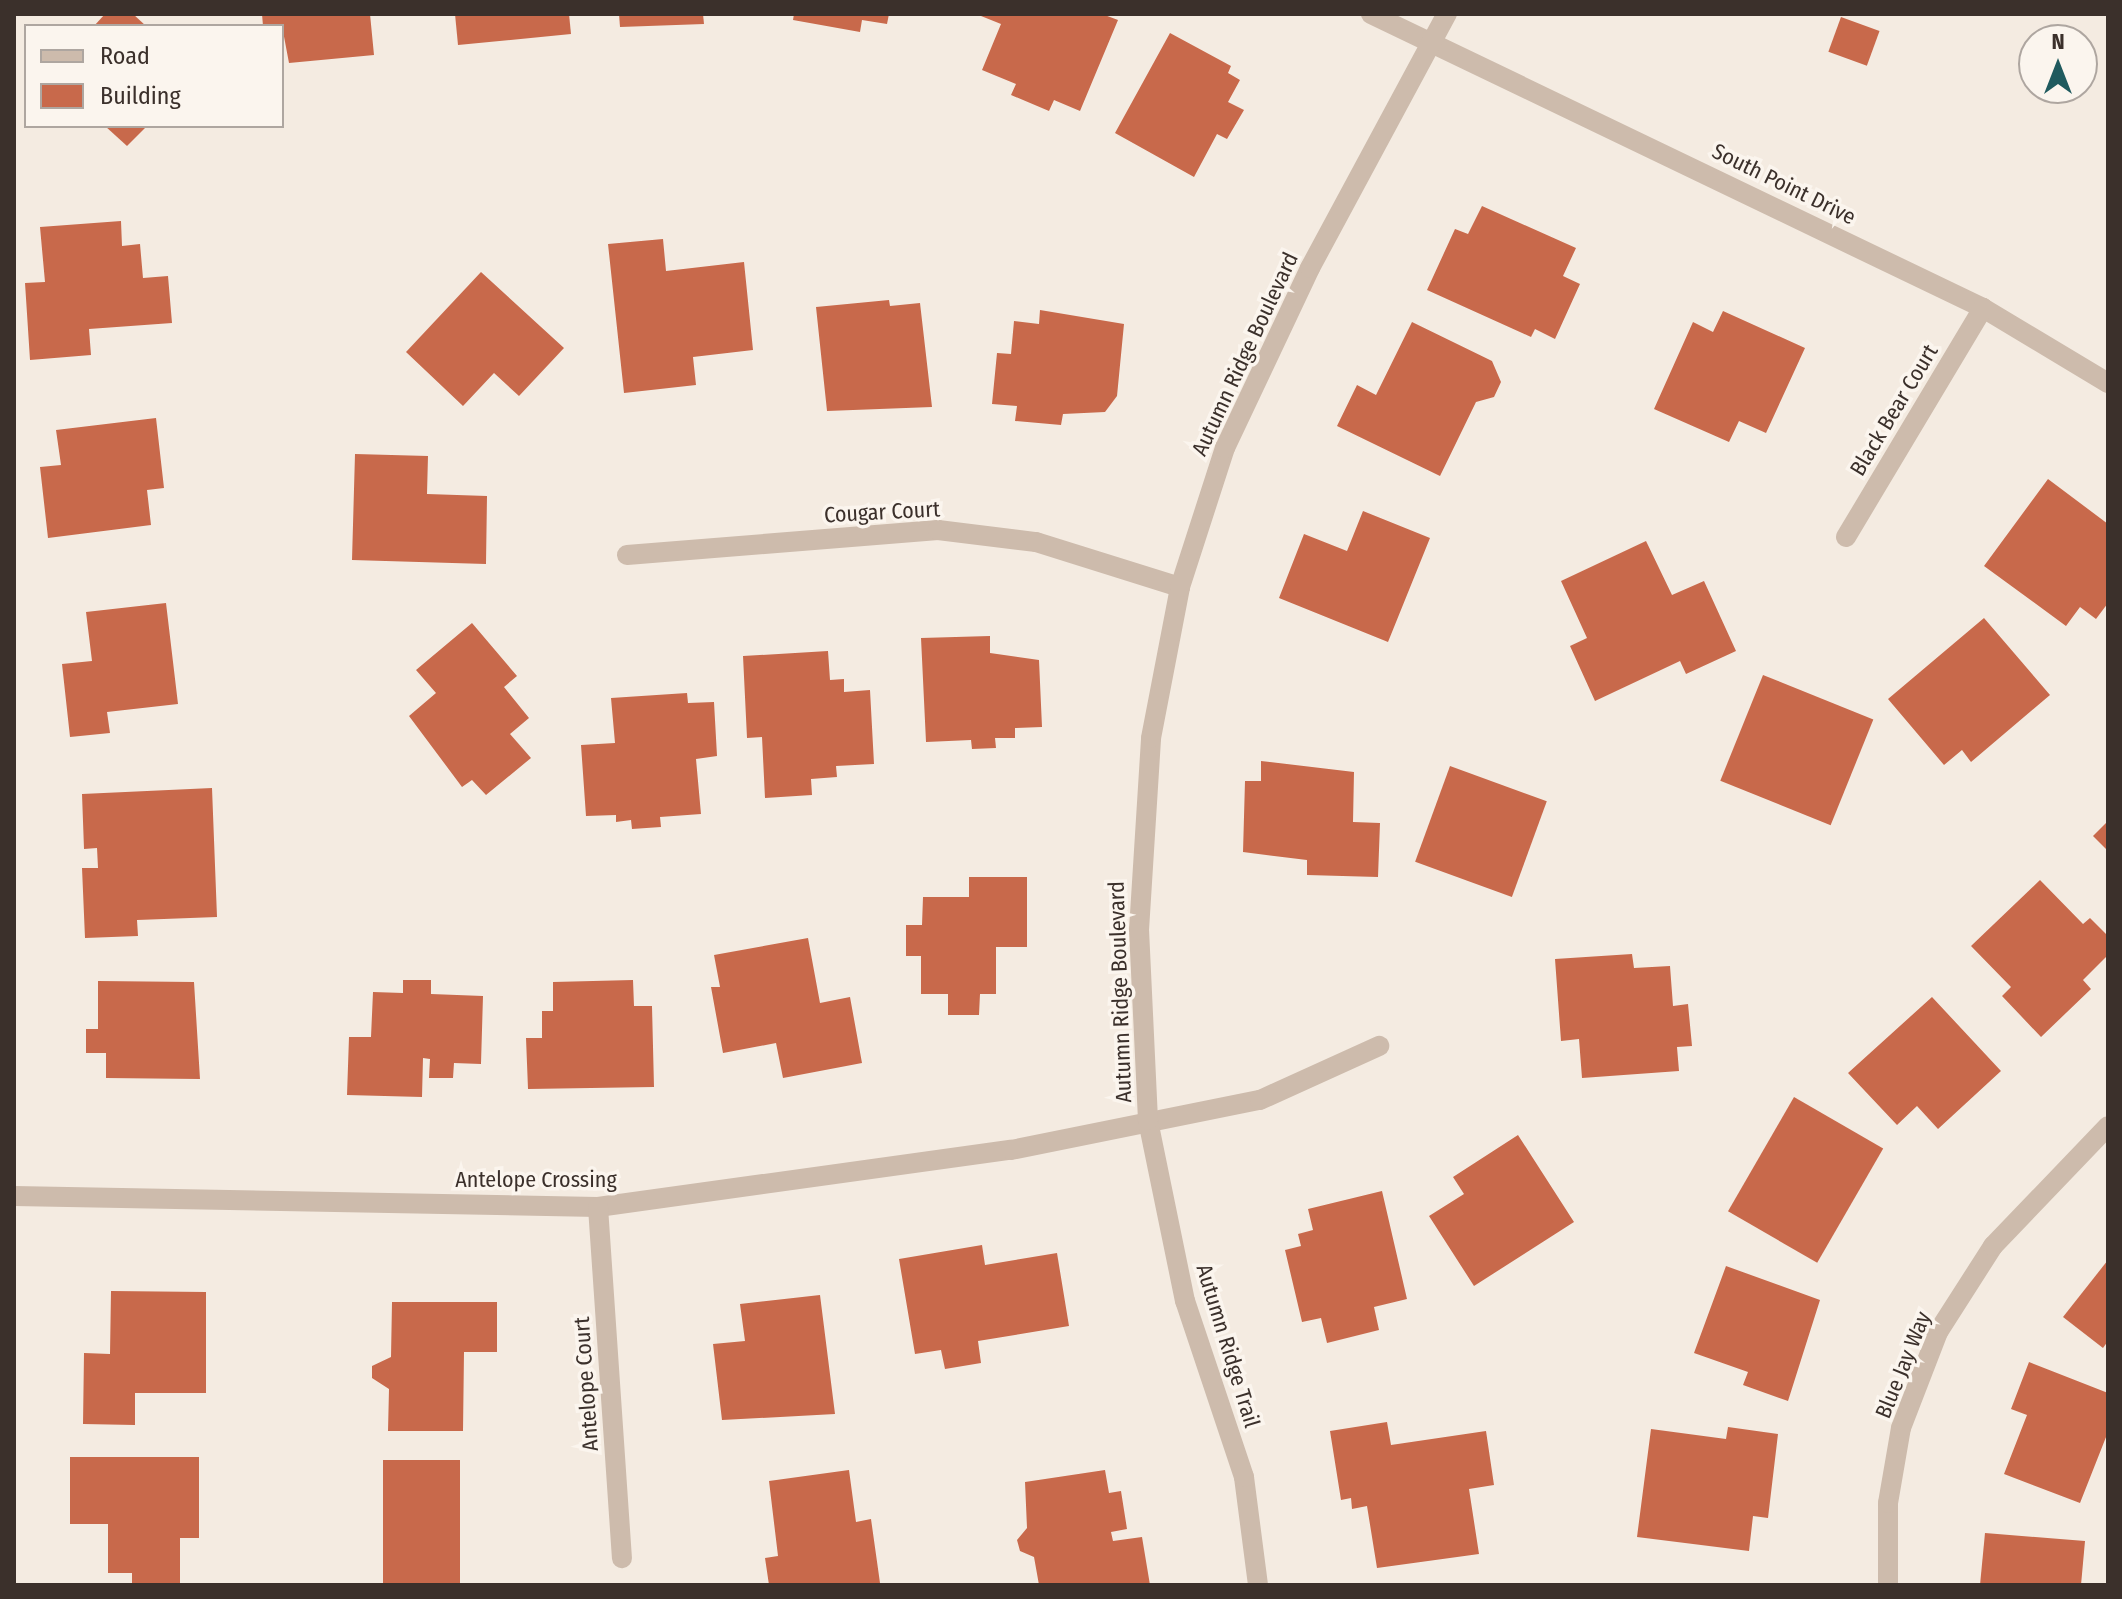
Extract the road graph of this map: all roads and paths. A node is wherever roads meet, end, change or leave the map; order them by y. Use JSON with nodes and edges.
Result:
{"nodes":[{"id":1,"x":1371,"y":14,"type":"edge"},
{"id":2,"x":1447,"y":14,"type":"edge"},
{"id":3,"x":1431,"y":41,"type":"junction"},
{"id":4,"x":1983,"y":308,"type":"junction"},
{"id":5,"x":2108,"y":383,"type":"edge"},
{"id":6,"x":1846,"y":537,"type":"dead end"},
{"id":7,"x":627,"y":555,"type":"dead end"},
{"id":8,"x":1180,"y":587,"type":"junction"},
{"id":9,"x":1379,"y":1046,"type":"dead end"},
{"id":10,"x":1148,"y":1120,"type":"junction"},
{"id":11,"x":2108,"y":1126,"type":"edge"},
{"id":12,"x":14,"y":1196,"type":"edge"},
{"id":13,"x":598,"y":1207,"type":"junction"},
{"id":14,"x":622,"y":1558,"type":"dead end"},
{"id":15,"x":1258,"y":1585,"type":"edge"},
{"id":16,"x":1888,"y":1585,"type":"edge"}],
"edges":[{"from":1,"to":3,"type":"street","name":"South Point Drive"},
{"from":2,"to":3,"type":"street","name":"Autumn Ridge Boulevard"},
{"from":3,"to":4,"type":"street","name":"South Point Drive"},
{"from":3,"to":8,"type":"street","name":"Autumn Ridge Boulevard"},
{"from":4,"to":5,"type":"street","name":"South Point Drive"},
{"from":4,"to":6,"type":"street","name":"Black Bear Court"},
{"from":7,"to":8,"type":"street","name":"Cougar Court"},
{"from":8,"to":10,"type":"street","name":"Autumn Ridge Boulevard"},
{"from":9,"to":10,"type":"street","name":"Antelope Crossing"},
{"from":10,"to":13,"type":"street","name":"Antelope Crossing"},
{"from":10,"to":15,"type":"street","name":"Autumn Ridge Trail"},
{"from":11,"to":16,"type":"street","name":"Blue Jay Way"},
{"from":12,"to":13,"type":"street","name":"Antelope Crossing"},
{"from":13,"to":14,"type":"street","name":"Antelope Court"}]}
